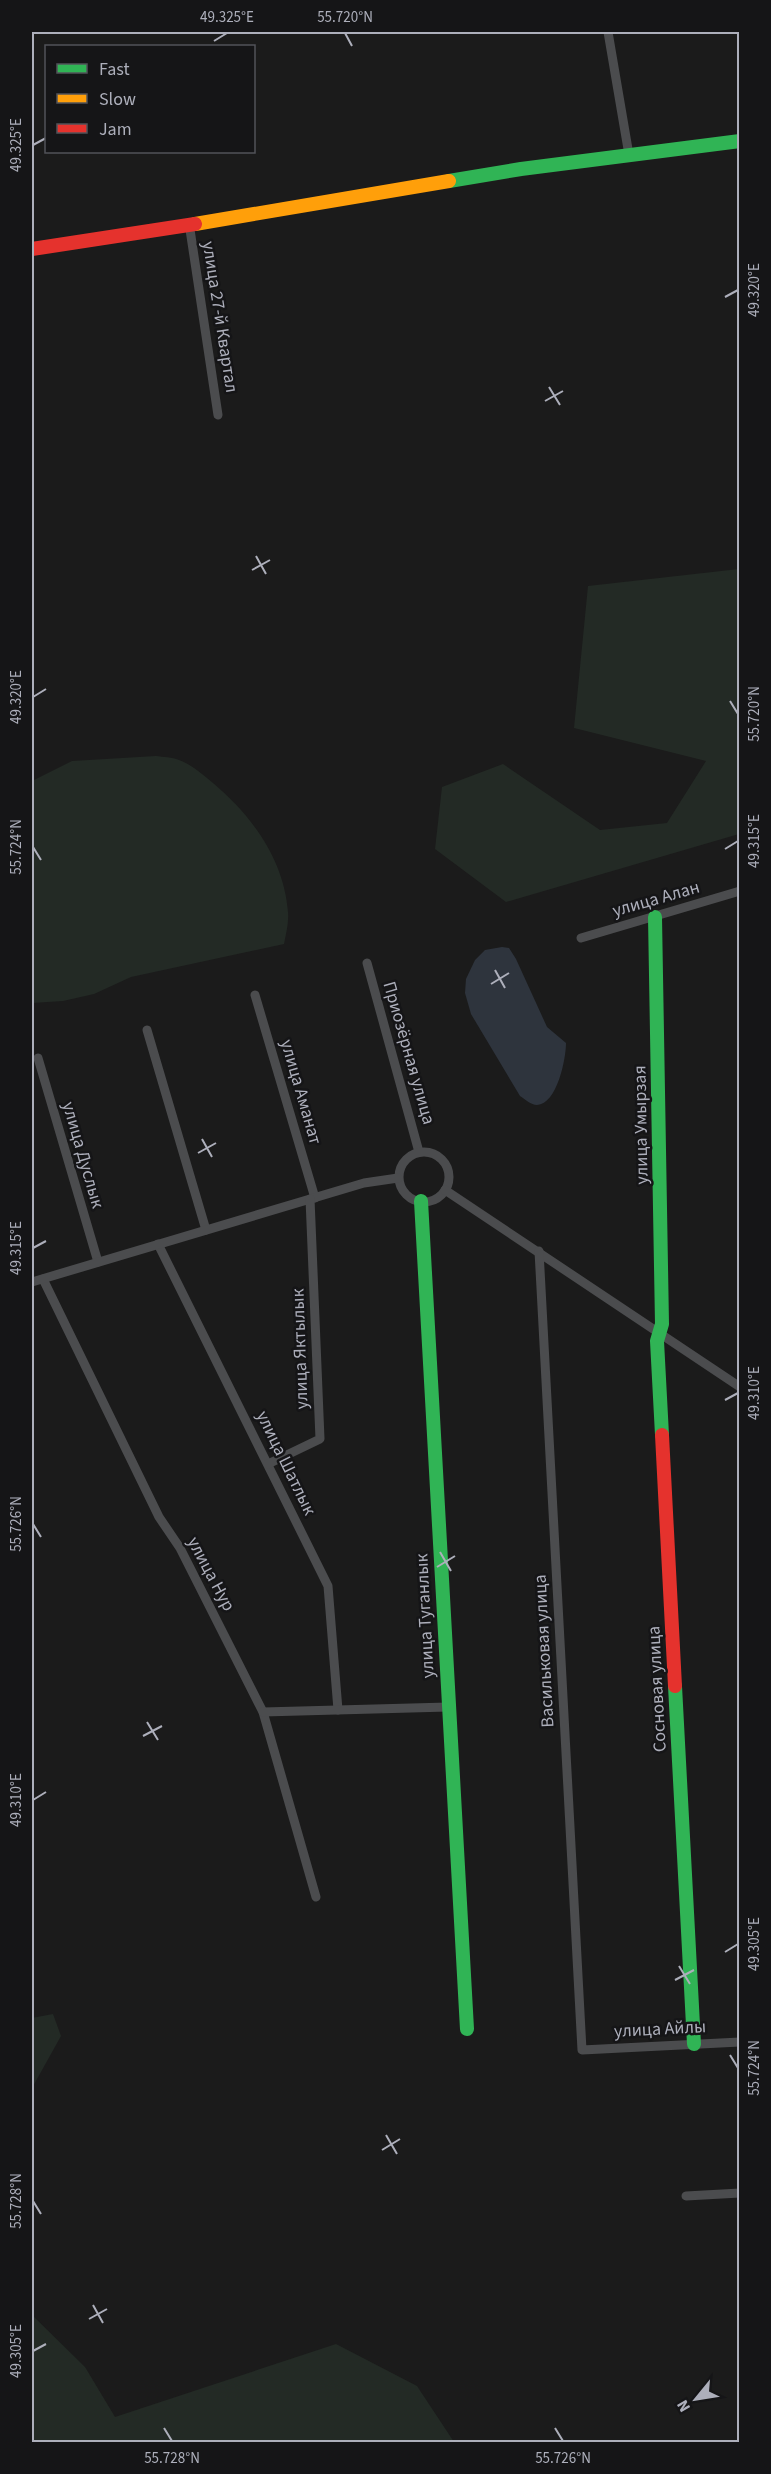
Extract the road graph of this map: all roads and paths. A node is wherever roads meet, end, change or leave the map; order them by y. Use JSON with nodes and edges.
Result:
{"nodes":[{"id":1,"x":608,"y":32,"type":"edge"},
{"id":2,"x":740,"y":141,"type":"edge"},
{"id":3,"x":629,"y":155,"type":"junction"},
{"id":4,"x":189,"y":223,"type":"junction"},
{"id":5,"x":32,"y":249,"type":"edge"},
{"id":6,"x":218,"y":415,"type":"dead end"},
{"id":7,"x":740,"y":891,"type":"edge"},
{"id":8,"x":655,"y":917,"type":"junction"},
{"id":9,"x":581,"y":938,"type":"dead end"},
{"id":10,"x":367,"y":963,"type":"dead end"},
{"id":11,"x":255,"y":995,"type":"dead end"},
{"id":12,"x":147,"y":1030,"type":"dead end"},
{"id":13,"x":38,"y":1058,"type":"dead end"},
{"id":14,"x":419,"y":1152,"type":"junction"},
{"id":15,"x":399,"y":1179,"type":"junction"},
{"id":16,"x":445,"y":1190,"type":"junction"},
{"id":17,"x":313,"y":1198,"type":"junction"},
{"id":18,"x":421,"y":1201,"type":"junction"},
{"id":19,"x":206,"y":1230,"type":"junction"},
{"id":20,"x":158,"y":1244,"type":"junction"},
{"id":21,"x":539,"y":1251,"type":"junction"},
{"id":22,"x":98,"y":1262,"type":"junction"},
{"id":23,"x":43,"y":1279,"type":"junction"},
{"id":24,"x":32,"y":1282,"type":"edge"},
{"id":25,"x":660,"y":1332,"type":"junction"},
{"id":26,"x":740,"y":1387,"type":"edge"},
{"id":27,"x":268,"y":1464,"type":"junction"},
{"id":28,"x":448,"y":1707,"type":"junction"},
{"id":29,"x":338,"y":1710,"type":"junction"},
{"id":30,"x":264,"y":1712,"type":"junction"},
{"id":31,"x":316,"y":1897,"type":"dead end"},
{"id":32,"x":467,"y":2029,"type":"dead end"},
{"id":33,"x":740,"y":2042,"type":"edge"},
{"id":34,"x":694,"y":2044,"type":"junction"},
{"id":35,"x":582,"y":2050,"type":"joint"},
{"id":36,"x":740,"y":2193,"type":"edge"},
{"id":37,"x":686,"y":2196,"type":"dead end"}],
"edges":[{"from":1,"to":3,"type":"street"},
{"from":2,"to":3,"type":"street"},
{"from":3,"to":4,"type":"street"},
{"from":4,"to":5,"type":"street"},
{"from":4,"to":6,"type":"street","name":"улица 27-й Квартал"},
{"from":7,"to":8,"type":"street","name":"улица Алан"},
{"from":8,"to":9,"type":"street","name":"улица Алан"},
{"from":8,"to":25,"type":"street","name":"улица Умырзая"},
{"from":10,"to":14,"type":"street","name":"Приозёрная улица"},
{"from":11,"to":17,"type":"street","name":"улица Аманат"},
{"from":12,"to":19,"type":"street"},
{"from":13,"to":22,"type":"street","name":"улица Дуслык"},
{"from":14,"to":15,"type":"street"},
{"from":14,"to":16,"type":"street"},
{"from":15,"to":17,"type":"street"},
{"from":15,"to":18,"type":"street"},
{"from":16,"to":18,"type":"street"},
{"from":16,"to":21,"type":"street"},
{"from":17,"to":19,"type":"street"},
{"from":17,"to":27,"type":"street","name":"улица Яктылык"},
{"from":18,"to":28,"type":"street","name":"улица Туганлык"},
{"from":19,"to":20,"type":"street"},
{"from":20,"to":22,"type":"street"},
{"from":20,"to":27,"type":"street","name":"улица Шатлык"},
{"from":21,"to":25,"type":"street"},
{"from":21,"to":35,"type":"street","name":"Васильковая улица"},
{"from":22,"to":23,"type":"street"},
{"from":23,"to":24,"type":"street"},
{"from":23,"to":30,"type":"street","name":"улица Нур"},
{"from":25,"to":26,"type":"street"},
{"from":25,"to":34,"type":"street","name":"Сосновая улица"},
{"from":27,"to":29,"type":"street","name":"улица Шатлык"},
{"from":28,"to":29,"type":"street"},
{"from":28,"to":32,"type":"street","name":"улица Туганлык"},
{"from":29,"to":30,"type":"street"},
{"from":30,"to":31,"type":"street","name":"улица Нур"},
{"from":33,"to":34,"type":"street","name":"улица Айлы"},
{"from":34,"to":35,"type":"street","name":"улица Айлы"},
{"from":36,"to":37,"type":"street"}]}
